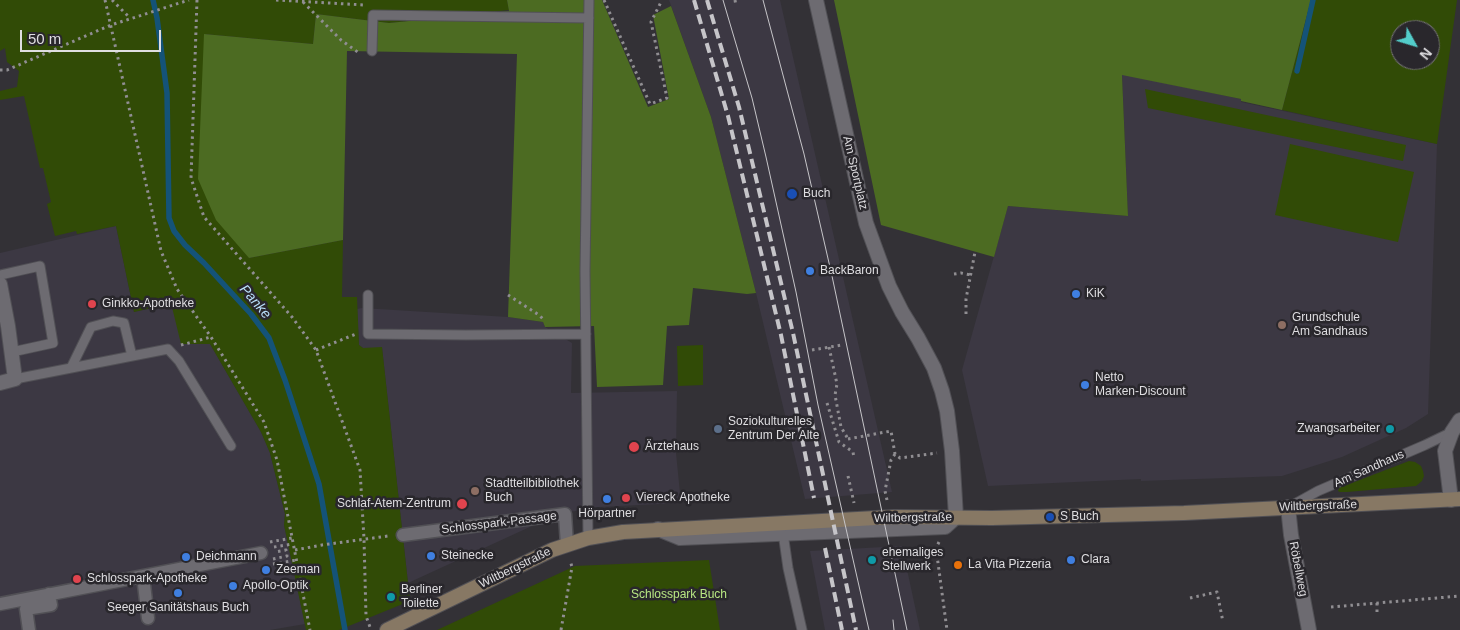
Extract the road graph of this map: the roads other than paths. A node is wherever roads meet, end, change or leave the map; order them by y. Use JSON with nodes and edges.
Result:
{"nodes":[{"id":1,"x":589,"y":0,"type":"edge"},
{"id":2,"x":816,"y":0,"type":"edge"},
{"id":3,"x":589,"y":18,"type":"junction"},
{"id":4,"x":372,"y":51,"type":"dead end"},
{"id":5,"x":0,"y":274,"type":"edge"},
{"id":6,"x":0,"y":284,"type":"edge"},
{"id":7,"x":368,"y":295,"type":"dead end"},
{"id":8,"x":586,"y":334,"type":"junction"},
{"id":9,"x":12,"y":352,"type":"junction"},
{"id":10,"x":132,"y":356,"type":"junction"},
{"id":11,"x":71,"y":368,"type":"junction"},
{"id":12,"x":15,"y":379,"type":"junction"},
{"id":13,"x":0,"y":383,"type":"edge"},
{"id":14,"x":1460,"y":420,"type":"edge"},
{"id":15,"x":1452,"y":432,"type":"junction"},
{"id":16,"x":231,"y":446,"type":"dead end"},
{"id":17,"x":1456,"y":499,"type":"edge"},
{"id":18,"x":1288,"y":507,"type":"junction"},
{"id":19,"x":956,"y":517,"type":"junction"},
{"id":20,"x":658,"y":529,"type":"junction"},
{"id":21,"x":782,"y":533,"type":"junction"},
{"id":22,"x":403,"y":534,"type":"road end"},
{"id":23,"x":588,"y":538,"type":"junction"},
{"id":24,"x":567,"y":545,"type":"junction"},
{"id":25,"x":264,"y":548,"type":"road end"},
{"id":26,"x":143,"y":576,"type":"junction"},
{"id":27,"x":49,"y":594,"type":"junction"},
{"id":28,"x":0,"y":604,"type":"edge"},
{"id":29,"x":148,"y":618,"type":"dead end"},
{"id":30,"x":29,"y":630,"type":"edge"},
{"id":31,"x":387,"y":630,"type":"edge"},
{"id":32,"x":802,"y":630,"type":"edge"},
{"id":33,"x":1310,"y":630,"type":"edge"}],
"edges":[{"from":1,"to":3,"type":"lane"},
{"from":2,"to":19,"type":"street","name":"Am Sportplatz"},
{"from":3,"to":4,"type":"lane"},
{"from":3,"to":8,"type":"lane"},
{"from":5,"to":9,"type":"lane"},
{"from":6,"to":9,"type":"street"},
{"from":7,"to":8,"type":"lane"},
{"from":8,"to":23,"type":"lane"},
{"from":9,"to":12,"type":"street"},
{"from":10,"to":11,"type":"lane"},
{"from":10,"to":11,"type":"lane"},
{"from":10,"to":16,"type":"lane"},
{"from":11,"to":12,"type":"lane"},
{"from":12,"to":13,"type":"street"},
{"from":14,"to":15,"type":"street"},
{"from":15,"to":17,"type":"street"},
{"from":15,"to":18,"type":"lane","name":"Am Sandhaus"},
{"from":17,"to":18,"type":"main road","name":"Wiltbergstraße"},
{"from":18,"to":19,"type":"main road","name":"Wiltbergstraße"},
{"from":18,"to":33,"type":"street","name":"Röbellweg"},
{"from":19,"to":20,"type":"main road","name":"Wiltbergstraße"},
{"from":19,"to":21,"type":"street"},
{"from":20,"to":21,"type":"street"},
{"from":20,"to":23,"type":"main road","name":"Wiltbergstraße"},
{"from":21,"to":32,"type":"lane"},
{"from":22,"to":24,"type":"street","name":"Schlosspark-Passage"},
{"from":23,"to":24,"type":"main road","name":"Wiltbergstraße"},
{"from":24,"to":31,"type":"main road","name":"Wiltbergstraße"},
{"from":25,"to":26,"type":"street"},
{"from":26,"to":27,"type":"street"},
{"from":26,"to":29,"type":"street"},
{"from":27,"to":28,"type":"street"},
{"from":27,"to":30,"type":"street"}]}
